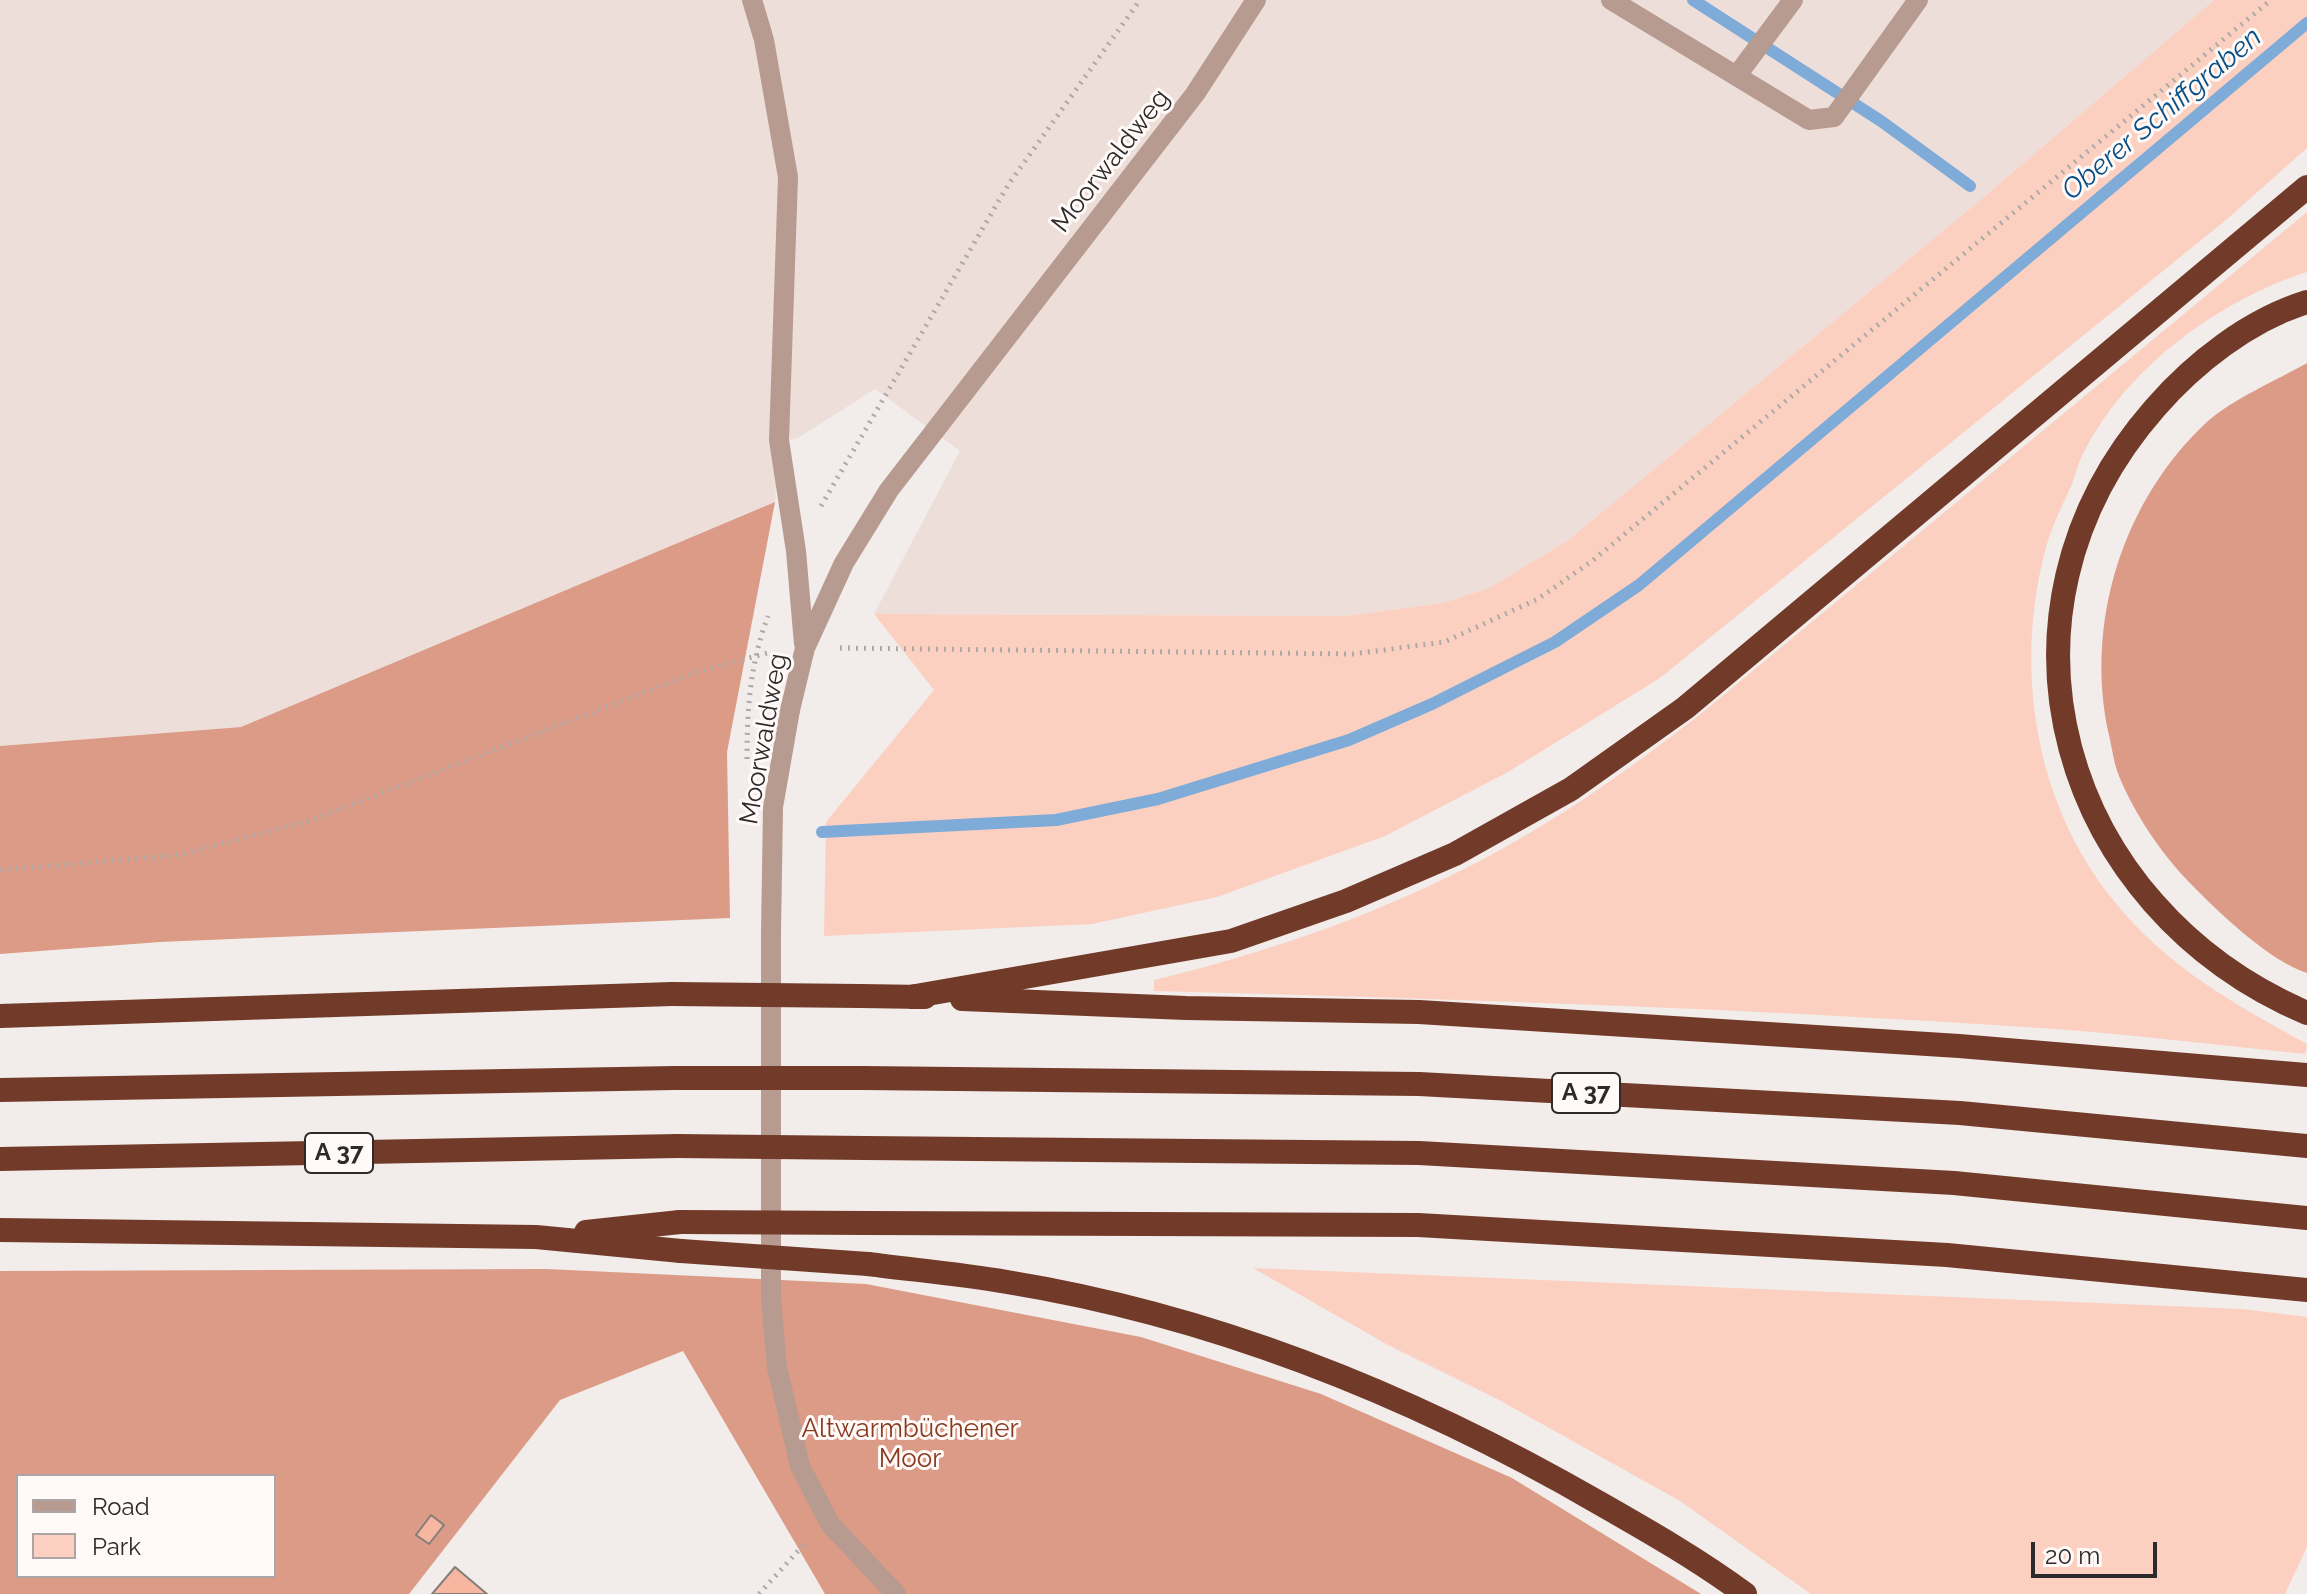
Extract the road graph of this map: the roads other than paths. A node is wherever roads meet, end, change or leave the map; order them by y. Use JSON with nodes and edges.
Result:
{"nodes":[{"id":1,"x":752,"y":0,"type":"edge"},
{"id":2,"x":1256,"y":0,"type":"edge"},
{"id":3,"x":1611,"y":0,"type":"edge"},
{"id":4,"x":1793,"y":0,"type":"edge"},
{"id":5,"x":1918,"y":0,"type":"edge"},
{"id":6,"x":1738,"y":74,"type":"junction"},
{"id":7,"x":2307,"y":187,"type":"edge"},
{"id":8,"x":2307,"y":302,"type":"edge"},
{"id":9,"x":805,"y":648,"type":"junction"},
{"id":10,"x":910,"y":997,"type":"junction"},
{"id":11,"x":2307,"y":1013,"type":"edge"},
{"id":12,"x":0,"y":1016,"type":"edge"},
{"id":13,"x":2307,"y":1075,"type":"edge"},
{"id":14,"x":0,"y":1090,"type":"edge"},
{"id":15,"x":2307,"y":1146,"type":"edge"},
{"id":16,"x":0,"y":1159,"type":"edge"},
{"id":17,"x":2307,"y":1218,"type":"edge"},
{"id":18,"x":0,"y":1230,"type":"edge"},
{"id":19,"x":536,"y":1237,"type":"junction"},
{"id":20,"x":2307,"y":1290,"type":"edge"},
{"id":21,"x":896,"y":1594,"type":"edge"},
{"id":22,"x":1745,"y":1594,"type":"edge"}],
"edges":[{"from":1,"to":9,"type":"street"},
{"from":2,"to":9,"type":"street","name":"Moorwaldweg"},
{"from":3,"to":6,"type":"street"},
{"from":4,"to":6,"type":"street"},
{"from":5,"to":6,"type":"street"},
{"from":7,"to":10,"type":"highway"},
{"from":8,"to":11,"type":"highway"},
{"from":9,"to":21,"type":"street","name":"Moorwaldweg"},
{"from":10,"to":12,"type":"highway","bridge":true},
{"from":10,"to":13,"type":"highway"},
{"from":14,"to":15,"type":"highway","number":"A 37","bridge":true},
{"from":16,"to":17,"type":"highway","number":"A 37","bridge":true},
{"from":18,"to":19,"type":"highway"},
{"from":19,"to":20,"type":"highway","bridge":true},
{"from":19,"to":22,"type":"highway","bridge":true}]}
